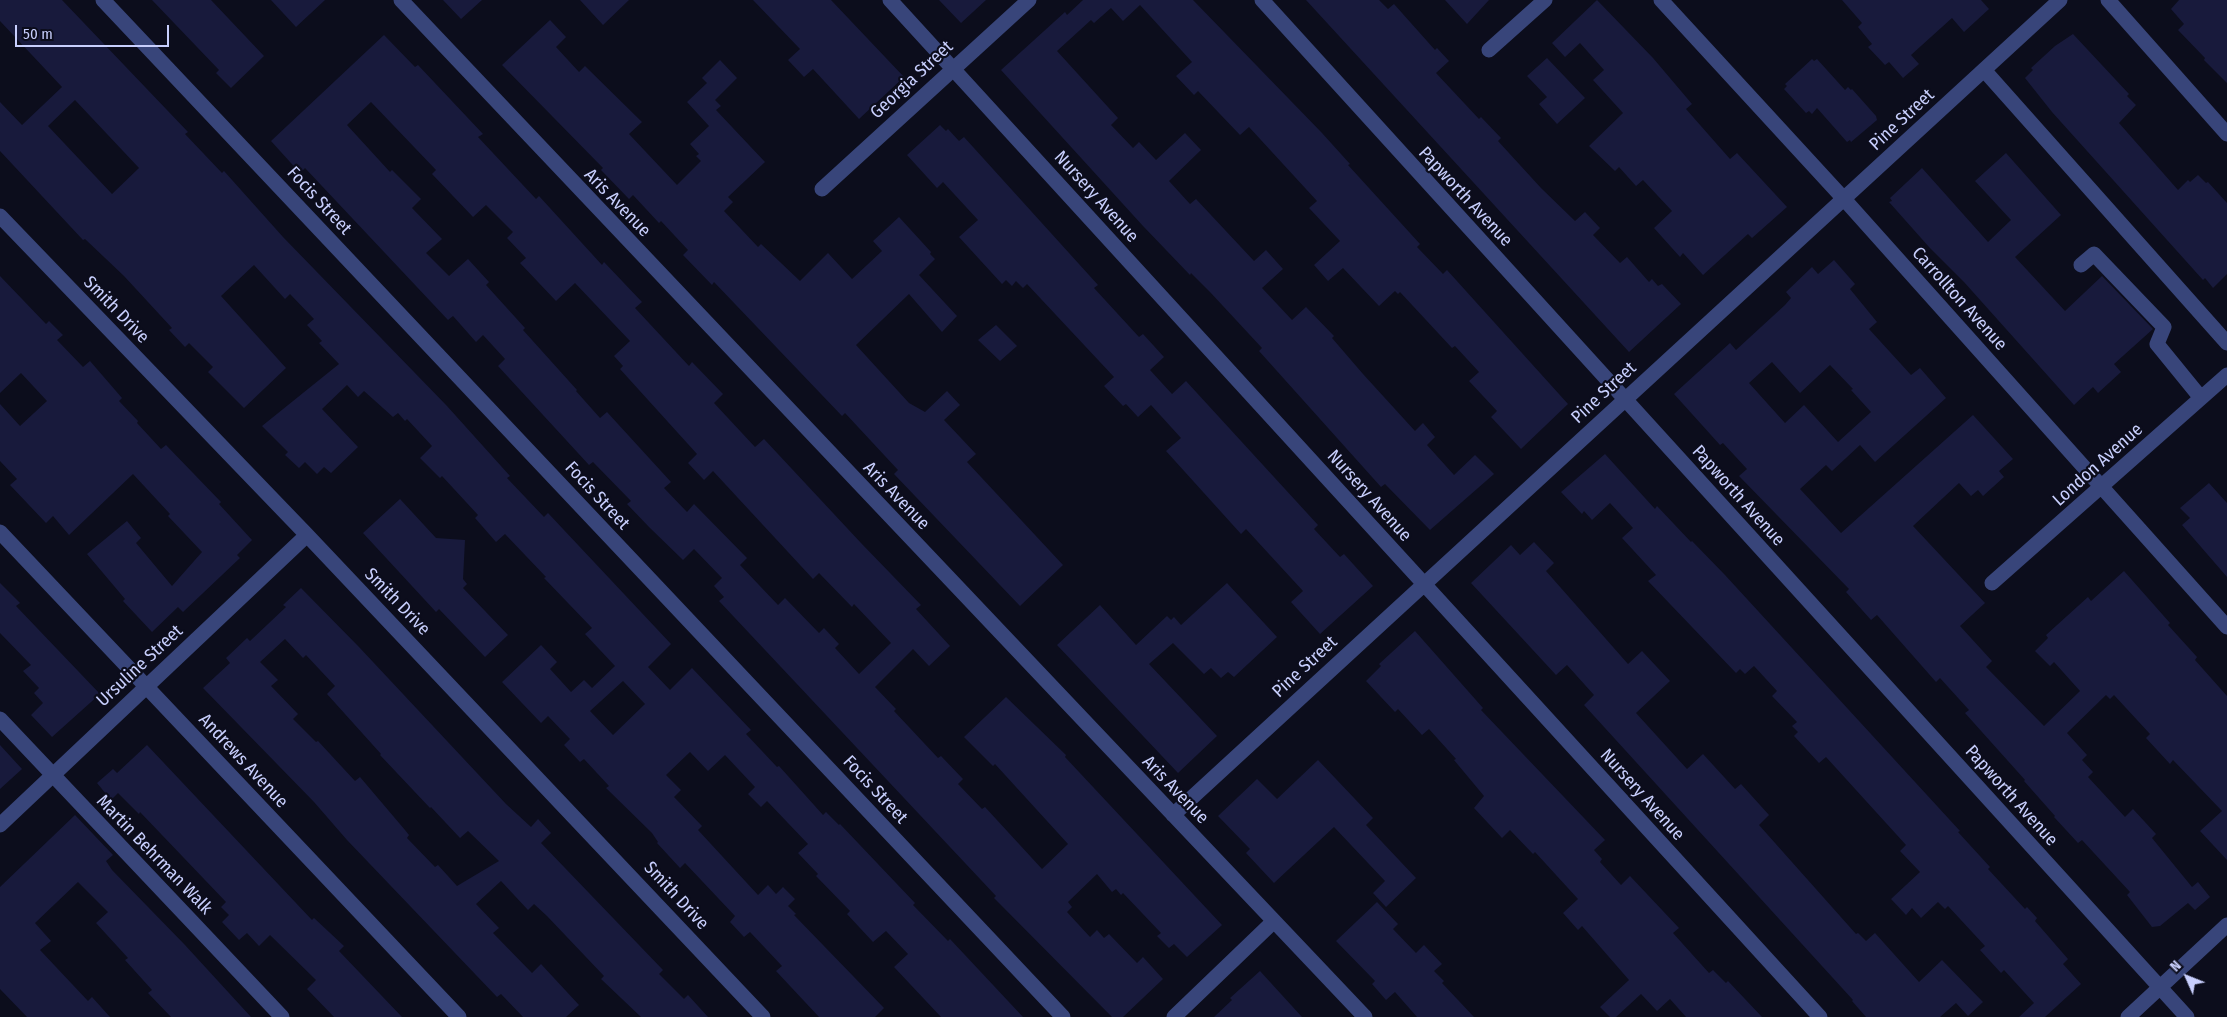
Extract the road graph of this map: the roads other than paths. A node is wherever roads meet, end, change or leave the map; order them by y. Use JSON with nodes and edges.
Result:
{"nodes":[{"id":1,"x":103,"y":0,"type":"edge"},
{"id":2,"x":401,"y":0,"type":"edge"},
{"id":3,"x":890,"y":0,"type":"edge"},
{"id":4,"x":1029,"y":0,"type":"edge"},
{"id":5,"x":1262,"y":0,"type":"edge"},
{"id":6,"x":1546,"y":0,"type":"edge"},
{"id":7,"x":1661,"y":0,"type":"edge"},
{"id":8,"x":2060,"y":0,"type":"edge"},
{"id":9,"x":2108,"y":0,"type":"edge"},
{"id":10,"x":1489,"y":50,"type":"dead end"},
{"id":11,"x":953,"y":68,"type":"junction"},
{"id":12,"x":1984,"y":70,"type":"junction"},
{"id":13,"x":2227,"y":134,"type":"edge"},
{"id":14,"x":822,"y":189,"type":"dead end"},
{"id":15,"x":1844,"y":199,"type":"junction"},
{"id":16,"x":0,"y":216,"type":"edge"},
{"id":17,"x":2080,"y":265,"type":"dead end"},
{"id":18,"x":2227,"y":344,"type":"edge"},
{"id":19,"x":2227,"y":375,"type":"edge"},
{"id":20,"x":2201,"y":398,"type":"junction"},
{"id":21,"x":1625,"y":399,"type":"junction"},
{"id":22,"x":2102,"y":487,"type":"junction"},
{"id":23,"x":0,"y":532,"type":"edge"},
{"id":24,"x":307,"y":534,"type":"junction"},
{"id":25,"x":1992,"y":583,"type":"dead end"},
{"id":26,"x":1424,"y":584,"type":"junction"},
{"id":27,"x":2226,"y":624,"type":"edge"},
{"id":28,"x":147,"y":686,"type":"junction"},
{"id":29,"x":0,"y":719,"type":"edge"},
{"id":30,"x":53,"y":775,"type":"junction"},
{"id":31,"x":1173,"y":815,"type":"junction"},
{"id":32,"x":0,"y":825,"type":"edge"},
{"id":33,"x":1274,"y":921,"type":"junction"},
{"id":34,"x":2227,"y":926,"type":"edge"},
{"id":35,"x":2159,"y":987,"type":"junction"},
{"id":36,"x":282,"y":1017,"type":"edge"},
{"id":37,"x":459,"y":1017,"type":"edge"},
{"id":38,"x":763,"y":1017,"type":"edge"},
{"id":39,"x":1063,"y":1017,"type":"edge"},
{"id":40,"x":1174,"y":1017,"type":"edge"},
{"id":41,"x":1365,"y":1017,"type":"edge"},
{"id":42,"x":1820,"y":1017,"type":"edge"},
{"id":43,"x":2128,"y":1017,"type":"edge"},
{"id":44,"x":2187,"y":1017,"type":"edge"}],
"edges":[{"from":1,"to":39,"type":"street","name":"Focis Street"},
{"from":2,"to":31,"type":"street","name":"Aris Avenue"},
{"from":3,"to":11,"type":"street","name":"Nursery Avenue"},
{"from":4,"to":11,"type":"street","name":"Georgia Street"},
{"from":5,"to":21,"type":"street","name":"Papworth Avenue"},
{"from":6,"to":10,"type":"street"},
{"from":7,"to":15,"type":"street","name":"Carrollton Avenue"},
{"from":8,"to":12,"type":"street","name":"Pine Street"},
{"from":9,"to":13,"type":"street"},
{"from":11,"to":14,"type":"street","name":"Georgia Street"},
{"from":11,"to":26,"type":"street","name":"Nursery Avenue"},
{"from":12,"to":15,"type":"street","name":"Pine Street"},
{"from":12,"to":18,"type":"street"},
{"from":15,"to":21,"type":"street","name":"Pine Street"},
{"from":15,"to":22,"type":"street","name":"Carrollton Avenue"},
{"from":16,"to":24,"type":"street","name":"Smith Drive"},
{"from":17,"to":20,"type":"street"},
{"from":19,"to":20,"type":"street","name":"London Avenue"},
{"from":20,"to":22,"type":"street","name":"London Avenue"},
{"from":21,"to":26,"type":"street","name":"Pine Street"},
{"from":21,"to":35,"type":"street","name":"Papworth Avenue"},
{"from":22,"to":25,"type":"street","name":"London Avenue"},
{"from":22,"to":27,"type":"street","name":"Carrollton Avenue"},
{"from":23,"to":28,"type":"street","name":"Andrews Avenue"},
{"from":24,"to":28,"type":"street","name":"Ursuline Street"},
{"from":24,"to":38,"type":"street","name":"Smith Drive"},
{"from":26,"to":31,"type":"street","name":"Pine Street"},
{"from":26,"to":42,"type":"street","name":"Nursery Avenue"},
{"from":28,"to":30,"type":"street","name":"Ursuline Street"},
{"from":28,"to":37,"type":"street","name":"Andrews Avenue"},
{"from":29,"to":30,"type":"street","name":"Martin Behrman Walk"},
{"from":30,"to":32,"type":"street","name":"Ursuline Street"},
{"from":30,"to":36,"type":"street","name":"Martin Behrman Walk"},
{"from":31,"to":33,"type":"street","name":"Aris Avenue"},
{"from":33,"to":40,"type":"street"},
{"from":33,"to":41,"type":"street","name":"Aris Avenue"},
{"from":34,"to":35,"type":"street"},
{"from":35,"to":43,"type":"street"},
{"from":35,"to":44,"type":"street","name":"Papworth Avenue"}]}
